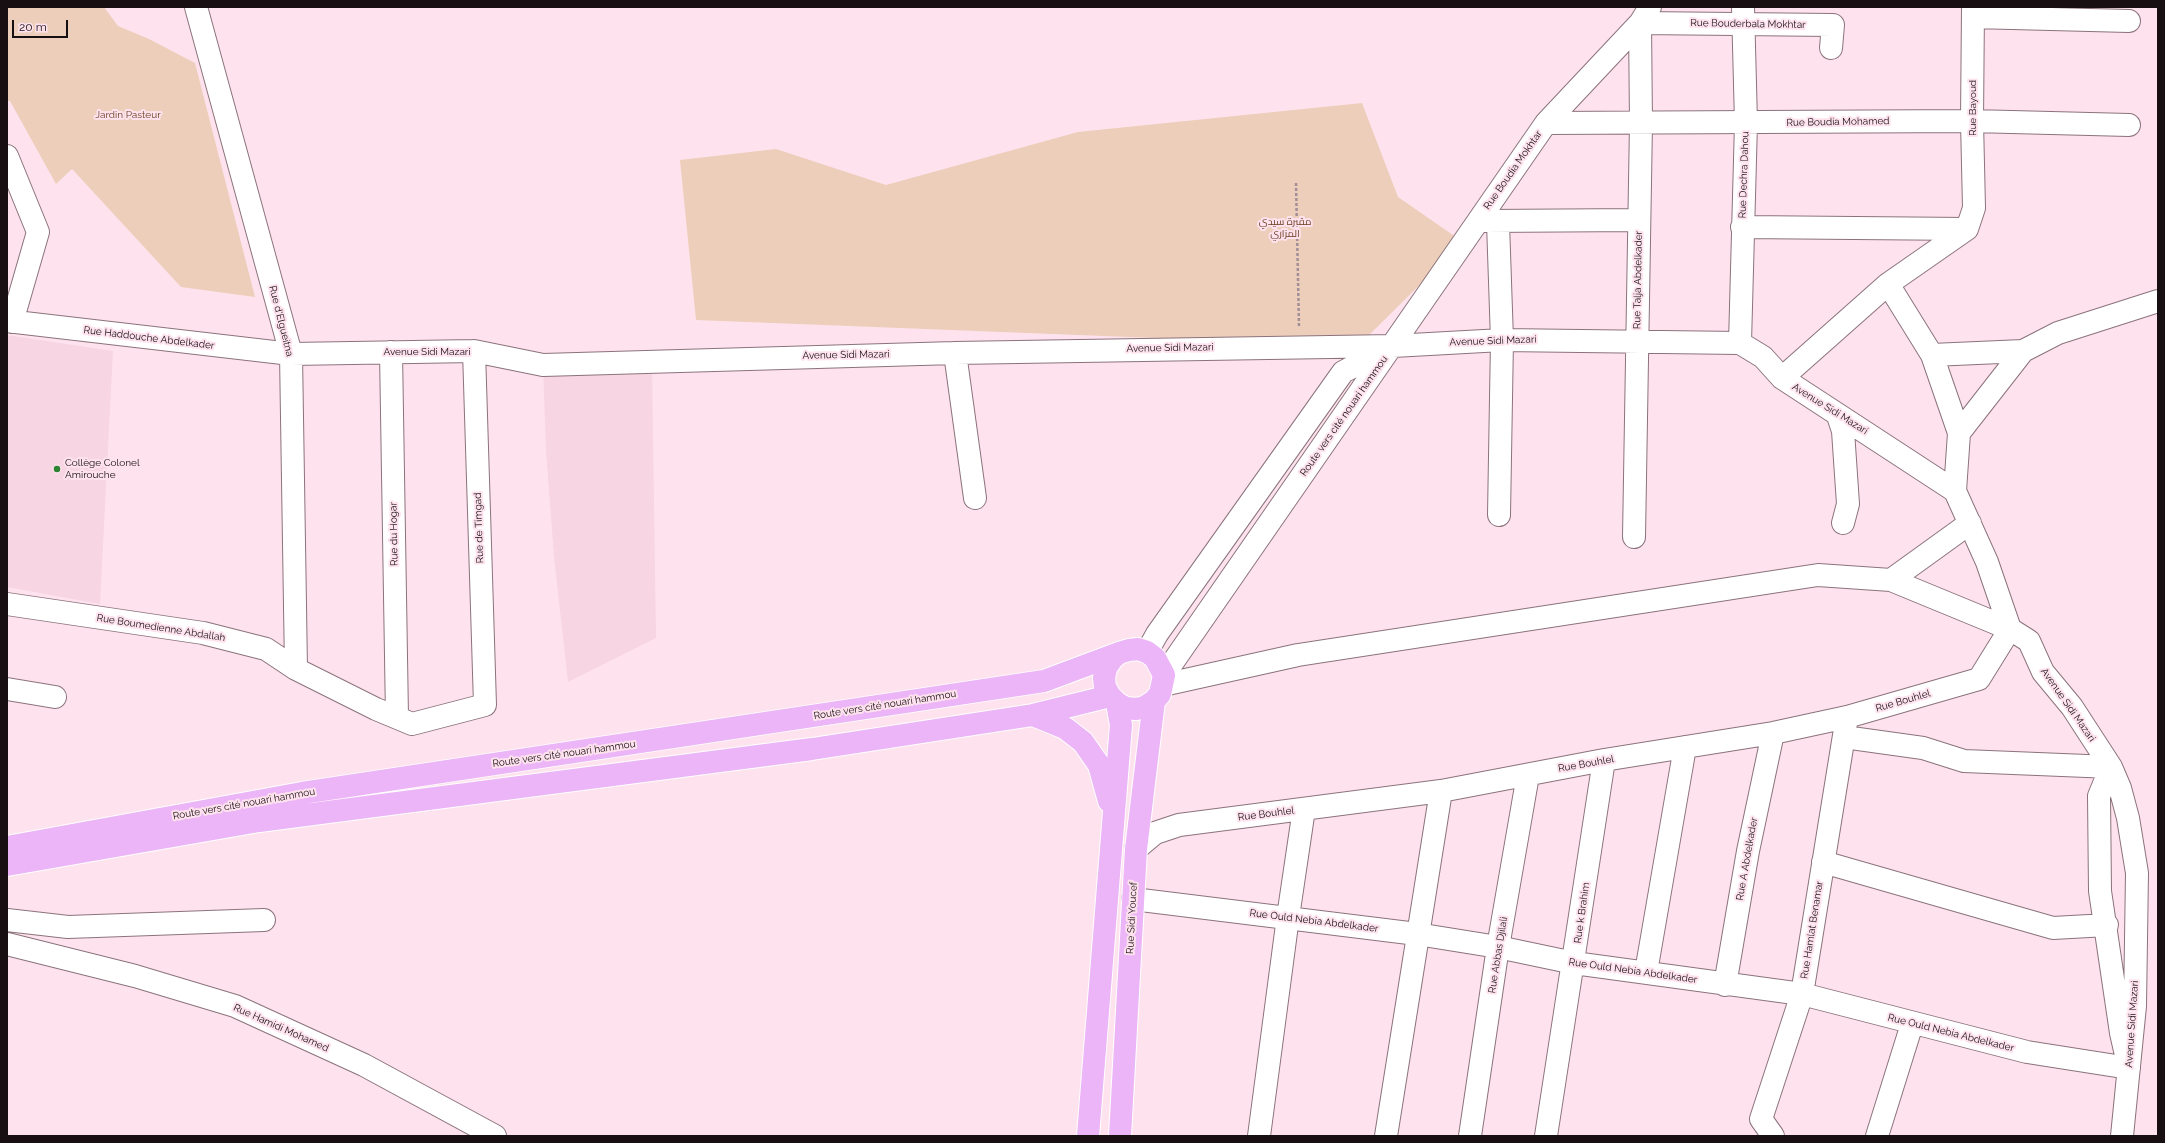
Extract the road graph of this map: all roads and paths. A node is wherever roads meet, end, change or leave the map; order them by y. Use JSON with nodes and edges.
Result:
{"nodes":[{"id":1,"x":196,"y":7,"type":"edge"},
{"id":2,"x":1973,"y":12,"type":"edge"},
{"id":3,"x":1645,"y":15,"type":"edge"},
{"id":4,"x":1743,"y":15,"type":"edge"},
{"id":5,"x":2129,"y":21,"type":"dead end"},
{"id":6,"x":1830,"y":48,"type":"dead end"},
{"id":7,"x":1972,"y":121,"type":"junction"},
{"id":8,"x":1641,"y":123,"type":"junction"},
{"id":9,"x":1746,"y":123,"type":"junction"},
{"id":10,"x":1546,"y":124,"type":"junction"},
{"id":11,"x":2129,"y":125,"type":"dead end"},
{"id":12,"x":7,"y":156,"type":"edge"},
{"id":13,"x":1296,"y":183,"type":"dead end"},
{"id":14,"x":1639,"y":220,"type":"junction"},
{"id":15,"x":1488,"y":222,"type":"junction"},
{"id":16,"x":1742,"y":227,"type":"junction"},
{"id":17,"x":1967,"y":229,"type":"junction"},
{"id":18,"x":1888,"y":284,"type":"junction"},
{"id":19,"x":2158,"y":301,"type":"edge"},
{"id":20,"x":10,"y":321,"type":"edge"},
{"id":21,"x":1502,"y":340,"type":"junction"},
{"id":22,"x":1637,"y":340,"type":"junction"},
{"id":23,"x":1740,"y":342,"type":"junction"},
{"id":24,"x":1300,"y":346,"type":"junction"},
{"id":25,"x":1393,"y":346,"type":"junction"},
{"id":26,"x":474,"y":351,"type":"junction"},
{"id":27,"x":2022,"y":351,"type":"junction"},
{"id":28,"x":391,"y":352,"type":"junction"},
{"id":29,"x":955,"y":352,"type":"junction"},
{"id":30,"x":291,"y":354,"type":"junction"},
{"id":31,"x":1932,"y":355,"type":"junction"},
{"id":32,"x":1782,"y":378,"type":"junction"},
{"id":33,"x":1838,"y":416,"type":"junction"},
{"id":34,"x":1959,"y":433,"type":"junction"},
{"id":35,"x":1955,"y":491,"type":"junction"},
{"id":36,"x":975,"y":498,"type":"dead end"},
{"id":37,"x":1499,"y":515,"type":"dead end"},
{"id":38,"x":1843,"y":522,"type":"dead end"},
{"id":39,"x":1970,"y":523,"type":"junction"},
{"id":40,"x":1634,"y":536,"type":"dead end"},
{"id":41,"x":1891,"y":580,"type":"junction"},
{"id":42,"x":7,"y":604,"type":"edge"},
{"id":43,"x":2010,"y":629,"type":"junction"},
{"id":44,"x":1147,"y":652,"type":"junction"},
{"id":45,"x":1119,"y":653,"type":"junction"},
{"id":46,"x":296,"y":669,"type":"junction"},
{"id":47,"x":1160,"y":687,"type":"junction"},
{"id":48,"x":7,"y":689,"type":"edge"},
{"id":49,"x":55,"y":697,"type":"dead end"},
{"id":50,"x":1113,"y":700,"type":"junction"},
{"id":51,"x":485,"y":705,"type":"joint"},
{"id":52,"x":1033,"y":715,"type":"junction"},
{"id":53,"x":397,"y":717,"type":"junction"},
{"id":54,"x":1846,"y":727,"type":"junction"},
{"id":55,"x":1772,"y":733,"type":"junction"},
{"id":56,"x":1685,"y":747,"type":"junction"},
{"id":57,"x":1604,"y":760,"type":"junction"},
{"id":58,"x":2111,"y":767,"type":"junction"},
{"id":59,"x":1528,"y":775,"type":"junction"},
{"id":60,"x":1441,"y":791,"type":"junction"},
{"id":61,"x":1304,"y":810,"type":"junction"},
{"id":62,"x":1114,"y":820,"type":"junction"},
{"id":63,"x":7,"y":847,"type":"edge"},
{"id":64,"x":1136,"y":848,"type":"junction"},
{"id":65,"x":1823,"y":862,"type":"junction"},
{"id":66,"x":7,"y":866,"type":"edge"},
{"id":67,"x":1133,"y":899,"type":"junction"},
{"id":68,"x":1288,"y":917,"type":"junction"},
{"id":69,"x":7,"y":920,"type":"edge"},
{"id":70,"x":264,"y":920,"type":"dead end"},
{"id":71,"x":2107,"y":925,"type":"junction"},
{"id":72,"x":1417,"y":934,"type":"junction"},
{"id":73,"x":7,"y":944,"type":"edge"},
{"id":74,"x":1498,"y":947,"type":"junction"},
{"id":75,"x":1574,"y":963,"type":"junction"},
{"id":76,"x":1646,"y":972,"type":"junction"},
{"id":77,"x":1725,"y":985,"type":"junction"},
{"id":78,"x":1802,"y":994,"type":"junction"},
{"id":79,"x":1912,"y":1024,"type":"junction"},
{"id":80,"x":2129,"y":1068,"type":"junction"},
{"id":81,"x":1123,"y":1135,"type":"edge"},
{"id":82,"x":495,"y":1136,"type":"edge"},
{"id":83,"x":1088,"y":1136,"type":"edge"},
{"id":84,"x":1259,"y":1136,"type":"edge"},
{"id":85,"x":1386,"y":1136,"type":"edge"},
{"id":86,"x":1470,"y":1136,"type":"edge"},
{"id":87,"x":1546,"y":1136,"type":"edge"},
{"id":88,"x":1773,"y":1136,"type":"edge"},
{"id":89,"x":1877,"y":1136,"type":"edge"},
{"id":90,"x":2122,"y":1136,"type":"edge"}],
"edges":[{"from":1,"to":30,"type":"street","name":"Rue d'Elgueitna"},
{"from":2,"to":5,"type":"street"},
{"from":2,"to":7,"type":"street","name":"Rue Bayoud"},
{"from":3,"to":4,"type":"street","name":"Rue Bouderbala Mokhtar"},
{"from":3,"to":8,"type":"street","name":"Rue Talja Abdelkader"},
{"from":3,"to":10,"type":"street","name":"Rue Boudia Mokhtar"},
{"from":4,"to":6,"type":"street","name":"Rue Bouderbala Mokhtar"},
{"from":4,"to":9,"type":"street","name":"Rue Dechra Dahou"},
{"from":7,"to":9,"type":"street","name":"Rue Boudia Mohamed"},
{"from":7,"to":11,"type":"street","name":"Rue Boudia Mohamed"},
{"from":7,"to":17,"type":"street","name":"Rue Bayoud"},
{"from":8,"to":9,"type":"street","name":"Rue Boudia Mohamed"},
{"from":8,"to":10,"type":"street","name":"Rue Boudia Mohamed"},
{"from":8,"to":14,"type":"street","name":"Rue Talja Abdelkader"},
{"from":9,"to":16,"type":"street","name":"Rue Dechra Dahou"},
{"from":10,"to":15,"type":"street","name":"Rue Boudia Mokhtar"},
{"from":12,"to":20,"type":"street"},
{"from":13,"to":24,"type":"path"},
{"from":14,"to":15,"type":"street"},
{"from":14,"to":22,"type":"street","name":"Rue Talja Abdelkader"},
{"from":15,"to":21,"type":"street"},
{"from":15,"to":25,"type":"street","name":"Rue Boudia Mokhtar"},
{"from":16,"to":17,"type":"street"},
{"from":16,"to":23,"type":"street","name":"Rue Dechra Dahou"},
{"from":17,"to":18,"type":"street"},
{"from":18,"to":31,"type":"street"},
{"from":18,"to":32,"type":"street"},
{"from":19,"to":27,"type":"street"},
{"from":20,"to":30,"type":"street","name":"Rue Haddouche Abdelkader"},
{"from":21,"to":22,"type":"street","name":"Avenue Sidi Mazari"},
{"from":21,"to":25,"type":"street","name":"Avenue Sidi Mazari"},
{"from":21,"to":37,"type":"street"},
{"from":22,"to":23,"type":"street","name":"Avenue Sidi Mazari"},
{"from":22,"to":40,"type":"street","name":"Rue Talja Abdelkader"},
{"from":23,"to":32,"type":"street","name":"Avenue Sidi Mazari"},
{"from":24,"to":25,"type":"street","name":"Avenue Sidi Mazari"},
{"from":24,"to":29,"type":"street","name":"Avenue Sidi Mazari"},
{"from":25,"to":44,"type":"street","name":"Route vers cité nouari hammou"},
{"from":25,"to":47,"type":"street","name":"Route vers cité nouari hammou"},
{"from":26,"to":28,"type":"street","name":"Avenue Sidi Mazari"},
{"from":26,"to":29,"type":"street","name":"Avenue Sidi Mazari"},
{"from":26,"to":51,"type":"street","name":"Rue de Timgad"},
{"from":27,"to":31,"type":"street"},
{"from":27,"to":34,"type":"street"},
{"from":28,"to":30,"type":"street","name":"Avenue Sidi Mazari"},
{"from":28,"to":53,"type":"street","name":"Rue du Hogar"},
{"from":29,"to":36,"type":"street"},
{"from":30,"to":46,"type":"street","name":"Rue d'Elgueitna"},
{"from":31,"to":34,"type":"street"},
{"from":32,"to":33,"type":"street","name":"Avenue Sidi Mazari"},
{"from":33,"to":35,"type":"street","name":"Avenue Sidi Mazari"},
{"from":33,"to":38,"type":"street"},
{"from":34,"to":35,"type":"street"},
{"from":35,"to":39,"type":"street"},
{"from":39,"to":41,"type":"street"},
{"from":39,"to":43,"type":"street"},
{"from":41,"to":43,"type":"street","name":"Avenue Sidi Mazari"},
{"from":41,"to":47,"type":"street","name":"Avenue Sidi Mazari"},
{"from":42,"to":46,"type":"street","name":"Rue Boumedienne Abdallah"},
{"from":43,"to":54,"type":"street","name":"Rue Bouhlel"},
{"from":43,"to":58,"type":"street","name":"Avenue Sidi Mazari"},
{"from":44,"to":45,"type":"main road"},
{"from":44,"to":47,"type":"main road"},
{"from":45,"to":50,"type":"main road"},
{"from":45,"to":63,"type":"main road","name":"Route vers cité nouari hammou"},
{"from":46,"to":53,"type":"street","name":"Rue Boumedienne Abdallah"},
{"from":47,"to":50,"type":"main road"},
{"from":47,"to":64,"type":"main road","name":"Rue Sidi Youcef"},
{"from":48,"to":49,"type":"street"},
{"from":50,"to":52,"type":"main road","name":"Route vers cité nouari hammou"},
{"from":50,"to":62,"type":"main road"},
{"from":51,"to":53,"type":"street","name":"Rue Boumedienne Abdallah"},
{"from":52,"to":62,"type":"main road"},
{"from":52,"to":66,"type":"main road","name":"Route vers cité nouari hammou"},
{"from":54,"to":55,"type":"street","name":"Rue Bouhlel"},
{"from":54,"to":58,"type":"street"},
{"from":54,"to":65,"type":"street","name":"Rue Hamlat Benamar"},
{"from":55,"to":56,"type":"street","name":"Rue Bouhlel"},
{"from":55,"to":77,"type":"street","name":"Rue A Abdelkader"},
{"from":56,"to":57,"type":"street","name":"Rue Bouhlel"},
{"from":56,"to":76,"type":"street"},
{"from":57,"to":59,"type":"street","name":"Rue Bouhlel"},
{"from":57,"to":75,"type":"street","name":"Rue k Brahim"},
{"from":58,"to":71,"type":"street"},
{"from":58,"to":80,"type":"street","name":"Avenue Sidi Mazari"},
{"from":59,"to":60,"type":"street","name":"Rue Bouhlel"},
{"from":59,"to":74,"type":"street","name":"Rue Abbas Djilali"},
{"from":60,"to":61,"type":"street","name":"Rue Bouhlel"},
{"from":60,"to":72,"type":"street"},
{"from":61,"to":64,"type":"street","name":"Rue Bouhlel"},
{"from":61,"to":68,"type":"street"},
{"from":62,"to":83,"type":"main road"},
{"from":64,"to":67,"type":"main road","name":"Rue Sidi Youcef"},
{"from":65,"to":71,"type":"street"},
{"from":65,"to":78,"type":"street","name":"Rue Hamlat Benamar"},
{"from":67,"to":68,"type":"street","name":"Rue Ould Nebia Abdelkader"},
{"from":67,"to":81,"type":"main road","name":"Rue Sidi Youcef"},
{"from":68,"to":72,"type":"street","name":"Rue Ould Nebia Abdelkader"},
{"from":68,"to":84,"type":"street"},
{"from":69,"to":70,"type":"street"},
{"from":71,"to":80,"type":"street"},
{"from":72,"to":74,"type":"street","name":"Rue Ould Nebia Abdelkader"},
{"from":72,"to":85,"type":"street"},
{"from":73,"to":82,"type":"street","name":"Rue Hamidi Mohamed"},
{"from":74,"to":75,"type":"street","name":"Rue Ould Nebia Abdelkader"},
{"from":74,"to":86,"type":"street","name":"Rue Abbas Djilali"},
{"from":75,"to":76,"type":"street","name":"Rue Ould Nebia Abdelkader"},
{"from":75,"to":87,"type":"street","name":"Rue k Brahim"},
{"from":76,"to":77,"type":"street","name":"Rue Ould Nebia Abdelkader"},
{"from":77,"to":78,"type":"street","name":"Rue Ould Nebia Abdelkader"},
{"from":78,"to":79,"type":"street","name":"Rue Ould Nebia Abdelkader"},
{"from":78,"to":88,"type":"street","name":"Rue Hamlat Benamar"},
{"from":79,"to":80,"type":"street","name":"Rue Ould Nebia Abdelkader"},
{"from":79,"to":89,"type":"street"},
{"from":80,"to":90,"type":"street","name":"Avenue Sidi Mazari"}]}
